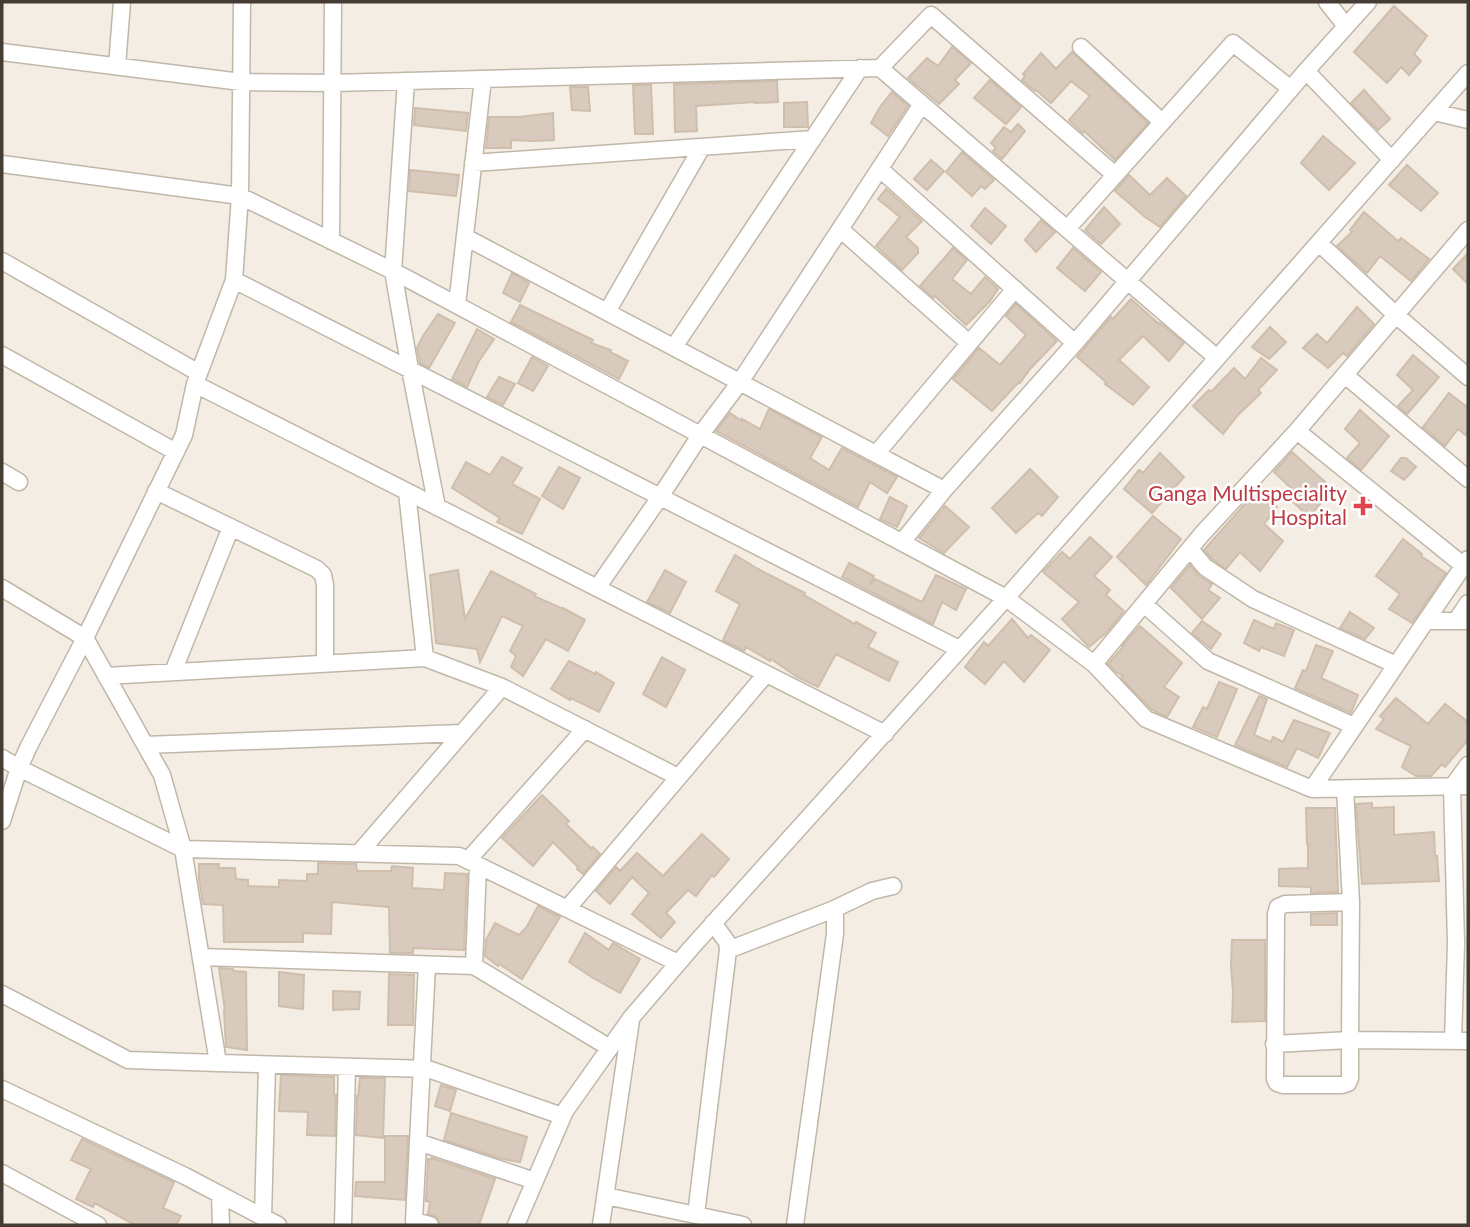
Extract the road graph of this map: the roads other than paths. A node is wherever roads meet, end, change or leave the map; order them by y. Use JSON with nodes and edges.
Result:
{"nodes":[{"id":1,"x":122,"y":2,"type":"edge"},
{"id":2,"x":242,"y":2,"type":"edge"},
{"id":3,"x":333,"y":2,"type":"edge"},
{"id":4,"x":1327,"y":2,"type":"edge"},
{"id":5,"x":1368,"y":2,"type":"edge"},
{"id":6,"x":1346,"y":26,"type":"junction"},
{"id":7,"x":1082,"y":47,"type":"dead end"},
{"id":8,"x":2,"y":52,"type":"edge"},
{"id":9,"x":117,"y":66,"type":"junction"},
{"id":10,"x":860,"y":68,"type":"junction"},
{"id":11,"x":880,"y":68,"type":"junction"},
{"id":12,"x":1306,"y":71,"type":"junction"},
{"id":13,"x":1468,"y":73,"type":"edge"},
{"id":14,"x":483,"y":79,"type":"junction"},
{"id":15,"x":406,"y":81,"type":"junction"},
{"id":16,"x":242,"y":82,"type":"junction"},
{"id":17,"x":333,"y":83,"type":"junction"},
{"id":18,"x":1291,"y":89,"type":"junction"},
{"id":19,"x":922,"y":104,"type":"junction"},
{"id":20,"x":1434,"y":112,"type":"junction"},
{"id":21,"x":1468,"y":120,"type":"edge"},
{"id":22,"x":1162,"y":122,"type":"junction"},
{"id":23,"x":813,"y":139,"type":"junction"},
{"id":24,"x":702,"y":147,"type":"junction"},
{"id":25,"x":1392,"y":160,"type":"junction"},
{"id":26,"x":473,"y":163,"type":"junction"},
{"id":27,"x":2,"y":164,"type":"edge"},
{"id":28,"x":880,"y":169,"type":"junction"},
{"id":29,"x":1115,"y":175,"type":"junction"},
{"id":30,"x":240,"y":196,"type":"junction"},
{"id":31,"x":840,"y":229,"type":"junction"},
{"id":32,"x":1067,"y":229,"type":"junction"},
{"id":33,"x":1468,"y":230,"type":"edge"},
{"id":34,"x":465,"y":237,"type":"junction"},
{"id":35,"x":331,"y":241,"type":"junction"},
{"id":36,"x":1320,"y":243,"type":"junction"},
{"id":37,"x":2,"y":261,"type":"edge"},
{"id":38,"x":393,"y":271,"type":"junction"},
{"id":39,"x":234,"y":280,"type":"junction"},
{"id":40,"x":1128,"y":281,"type":"junction"},
{"id":41,"x":1015,"y":289,"type":"junction"},
{"id":42,"x":457,"y":305,"type":"junction"},
{"id":43,"x":607,"y":312,"type":"junction"},
{"id":44,"x":1396,"y":315,"type":"junction"},
{"id":45,"x":969,"y":343,"type":"junction"},
{"id":46,"x":1075,"y":343,"type":"junction"},
{"id":47,"x":674,"y":347,"type":"junction"},
{"id":48,"x":2,"y":355,"type":"edge"},
{"id":49,"x":1217,"y":358,"type":"junction"},
{"id":50,"x":1465,"y":368,"type":"edge"},
{"id":51,"x":410,"y":369,"type":"junction"},
{"id":52,"x":1345,"y":375,"type":"junction"},
{"id":53,"x":197,"y":379,"type":"junction"},
{"id":54,"x":740,"y":382,"type":"junction"},
{"id":55,"x":1297,"y":430,"type":"junction"},
{"id":56,"x":701,"y":434,"type":"junction"},
{"id":57,"x":176,"y":452,"type":"junction"},
{"id":58,"x":876,"y":454,"type":"junction"},
{"id":59,"x":2,"y":472,"type":"edge"},
{"id":60,"x":1468,"y":479,"type":"edge"},
{"id":61,"x":19,"y":482,"type":"dead end"},
{"id":62,"x":944,"y":490,"type":"junction"},
{"id":63,"x":156,"y":491,"type":"junction"},
{"id":64,"x":407,"y":492,"type":"junction"},
{"id":65,"x":660,"y":497,"type":"junction"},
{"id":66,"x":437,"y":507,"type":"junction"},
{"id":67,"x":231,"y":527,"type":"junction"},
{"id":68,"x":902,"y":542,"type":"junction"},
{"id":69,"x":1190,"y":549,"type":"junction"},
{"id":70,"x":1466,"y":562,"type":"edge"},
{"id":71,"x":2,"y":588,"type":"edge"},
{"id":72,"x":597,"y":588,"type":"junction"},
{"id":73,"x":1006,"y":598,"type":"junction"},
{"id":74,"x":1468,"y":603,"type":"edge"},
{"id":75,"x":1144,"y":604,"type":"junction"},
{"id":76,"x":1427,"y":621,"type":"junction"},
{"id":77,"x":1462,"y":621,"type":"edge"},
{"id":78,"x":85,"y":638,"type":"junction"},
{"id":79,"x":959,"y":649,"type":"junction"},
{"id":80,"x":425,"y":659,"type":"junction"},
{"id":81,"x":326,"y":664,"type":"junction"},
{"id":82,"x":1094,"y":664,"type":"junction"},
{"id":83,"x":1396,"y":665,"type":"junction"},
{"id":84,"x":173,"y":672,"type":"junction"},
{"id":85,"x":766,"y":674,"type":"junction"},
{"id":86,"x":106,"y":676,"type":"junction"},
{"id":87,"x":502,"y":687,"type":"junction"},
{"id":88,"x":1354,"y":726,"type":"junction"},
{"id":89,"x":585,"y":729,"type":"junction"},
{"id":90,"x":462,"y":733,"type":"junction"},
{"id":91,"x":885,"y":734,"type":"junction"},
{"id":92,"x":145,"y":745,"type":"junction"},
{"id":93,"x":2,"y":758,"type":"edge"},
{"id":94,"x":1468,"y":765,"type":"edge"},
{"id":95,"x":19,"y":768,"type":"junction"},
{"id":96,"x":678,"y":777,"type":"junction"},
{"id":97,"x":1460,"y":786,"type":"edge"},
{"id":98,"x":1312,"y":789,"type":"junction"},
{"id":99,"x":1345,"y":789,"type":"junction"},
{"id":100,"x":2,"y":821,"type":"edge"},
{"id":101,"x":183,"y":849,"type":"junction"},
{"id":102,"x":359,"y":853,"type":"junction"},
{"id":103,"x":473,"y":863,"type":"junction"},
{"id":104,"x":1461,"y":873,"type":"edge"},
{"id":105,"x":893,"y":886,"type":"dead end"},
{"id":106,"x":1351,"y":902,"type":"junction"},
{"id":107,"x":567,"y":909,"type":"junction"},
{"id":108,"x":832,"y":910,"type":"junction"},
{"id":109,"x":713,"y":923,"type":"junction"},
{"id":110,"x":1462,"y":943,"type":"edge"},
{"id":111,"x":728,"y":950,"type":"junction"},
{"id":112,"x":201,"y":957,"type":"junction"},
{"id":113,"x":678,"y":963,"type":"junction"},
{"id":114,"x":427,"y":965,"type":"junction"},
{"id":115,"x":474,"y":966,"type":"junction"},
{"id":116,"x":2,"y":994,"type":"edge"},
{"id":117,"x":632,"y":1018,"type":"junction"},
{"id":118,"x":1350,"y":1040,"type":"junction"},
{"id":119,"x":1461,"y":1041,"type":"edge"},
{"id":120,"x":1275,"y":1044,"type":"junction"},
{"id":121,"x":610,"y":1048,"type":"junction"},
{"id":122,"x":218,"y":1063,"type":"junction"},
{"id":123,"x":267,"y":1065,"type":"junction"},
{"id":124,"x":347,"y":1067,"type":"junction"},
{"id":125,"x":422,"y":1068,"type":"junction"},
{"id":126,"x":2,"y":1089,"type":"edge"},
{"id":127,"x":562,"y":1116,"type":"junction"},
{"id":128,"x":418,"y":1142,"type":"junction"},
{"id":129,"x":2,"y":1173,"type":"edge"},
{"id":130,"x":535,"y":1181,"type":"junction"},
{"id":131,"x":220,"y":1195,"type":"junction"},
{"id":132,"x":606,"y":1196,"type":"junction"},
{"id":133,"x":696,"y":1215,"type":"junction"},
{"id":134,"x":270,"y":1221,"type":"edge"},
{"id":135,"x":98,"y":1225,"type":"edge"},
{"id":136,"x":221,"y":1225,"type":"edge"},
{"id":137,"x":343,"y":1225,"type":"edge"},
{"id":138,"x":429,"y":1225,"type":"edge"},
{"id":139,"x":516,"y":1225,"type":"edge"},
{"id":140,"x":601,"y":1225,"type":"edge"},
{"id":141,"x":743,"y":1225,"type":"edge"},
{"id":142,"x":795,"y":1225,"type":"edge"}],
"edges":[{"from":1,"to":9,"type":"street"},
{"from":2,"to":16,"type":"street"},
{"from":3,"to":17,"type":"street"},
{"from":4,"to":6,"type":"street"},
{"from":5,"to":6,"type":"street"},
{"from":6,"to":12,"type":"street"},
{"from":7,"to":22,"type":"street"},
{"from":8,"to":9,"type":"street"},
{"from":9,"to":16,"type":"street"},
{"from":10,"to":11,"type":"street"},
{"from":10,"to":14,"type":"street"},
{"from":10,"to":23,"type":"street"},
{"from":11,"to":19,"type":"street"},
{"from":11,"to":29,"type":"street"},
{"from":12,"to":18,"type":"street"},
{"from":12,"to":25,"type":"street"},
{"from":13,"to":20,"type":"street"},
{"from":14,"to":15,"type":"street"},
{"from":14,"to":26,"type":"street"},
{"from":15,"to":17,"type":"street"},
{"from":15,"to":38,"type":"street"},
{"from":16,"to":17,"type":"street"},
{"from":16,"to":30,"type":"street"},
{"from":17,"to":35,"type":"street"},
{"from":18,"to":22,"type":"street"},
{"from":18,"to":40,"type":"street"},
{"from":19,"to":28,"type":"street"},
{"from":19,"to":32,"type":"street"},
{"from":20,"to":21,"type":"street"},
{"from":20,"to":25,"type":"street"},
{"from":22,"to":29,"type":"street"},
{"from":23,"to":24,"type":"street"},
{"from":23,"to":47,"type":"street"},
{"from":24,"to":26,"type":"street"},
{"from":24,"to":43,"type":"street"},
{"from":25,"to":36,"type":"street"},
{"from":26,"to":34,"type":"street"},
{"from":27,"to":30,"type":"street"},
{"from":28,"to":31,"type":"street"},
{"from":28,"to":41,"type":"street"},
{"from":29,"to":32,"type":"street"},
{"from":30,"to":35,"type":"street"},
{"from":30,"to":39,"type":"street"},
{"from":31,"to":45,"type":"street"},
{"from":31,"to":54,"type":"street"},
{"from":32,"to":40,"type":"street"},
{"from":33,"to":44,"type":"street"},
{"from":34,"to":42,"type":"street"},
{"from":34,"to":43,"type":"street"},
{"from":35,"to":38,"type":"street"},
{"from":36,"to":44,"type":"street"},
{"from":36,"to":49,"type":"street"},
{"from":37,"to":53,"type":"street"},
{"from":38,"to":42,"type":"street"},
{"from":38,"to":51,"type":"street"},
{"from":39,"to":51,"type":"street"},
{"from":39,"to":53,"type":"street"},
{"from":40,"to":46,"type":"street"},
{"from":40,"to":49,"type":"street"},
{"from":41,"to":45,"type":"street"},
{"from":41,"to":46,"type":"street"},
{"from":42,"to":56,"type":"street"},
{"from":43,"to":47,"type":"street"},
{"from":44,"to":50,"type":"street"},
{"from":44,"to":52,"type":"street"},
{"from":45,"to":58,"type":"street"},
{"from":46,"to":62,"type":"street"},
{"from":47,"to":54,"type":"street"},
{"from":48,"to":57,"type":"street"},
{"from":49,"to":73,"type":"street"},
{"from":51,"to":65,"type":"street"},
{"from":51,"to":66,"type":"street"},
{"from":52,"to":55,"type":"street"},
{"from":52,"to":60,"type":"street"},
{"from":53,"to":57,"type":"street"},
{"from":53,"to":64,"type":"street"},
{"from":54,"to":56,"type":"street"},
{"from":54,"to":58,"type":"street"},
{"from":55,"to":69,"type":"street"},
{"from":55,"to":70,"type":"street"},
{"from":56,"to":65,"type":"street"},
{"from":56,"to":68,"type":"street"},
{"from":57,"to":63,"type":"street"},
{"from":58,"to":62,"type":"street"},
{"from":59,"to":61,"type":"street"},
{"from":62,"to":68,"type":"street"},
{"from":63,"to":67,"type":"street"},
{"from":63,"to":78,"type":"street"},
{"from":64,"to":66,"type":"street"},
{"from":64,"to":80,"type":"street"},
{"from":65,"to":72,"type":"street"},
{"from":65,"to":79,"type":"street"},
{"from":66,"to":72,"type":"street"},
{"from":67,"to":81,"type":"street"},
{"from":67,"to":84,"type":"street"},
{"from":68,"to":73,"type":"street"},
{"from":69,"to":75,"type":"street"},
{"from":69,"to":83,"type":"street"},
{"from":70,"to":76,"type":"street"},
{"from":71,"to":78,"type":"street"},
{"from":72,"to":85,"type":"street"},
{"from":73,"to":79,"type":"street"},
{"from":73,"to":82,"type":"street"},
{"from":74,"to":77,"type":"street"},
{"from":75,"to":82,"type":"street"},
{"from":75,"to":88,"type":"street"},
{"from":76,"to":77,"type":"street"},
{"from":76,"to":83,"type":"street"},
{"from":78,"to":86,"type":"street"},
{"from":78,"to":95,"type":"street"},
{"from":79,"to":91,"type":"street"},
{"from":80,"to":81,"type":"street"},
{"from":80,"to":87,"type":"street"},
{"from":81,"to":84,"type":"street"},
{"from":82,"to":98,"type":"street"},
{"from":83,"to":88,"type":"street"},
{"from":84,"to":86,"type":"street"},
{"from":85,"to":91,"type":"street"},
{"from":85,"to":96,"type":"street"},
{"from":86,"to":92,"type":"street"},
{"from":87,"to":89,"type":"street"},
{"from":87,"to":90,"type":"street"},
{"from":88,"to":98,"type":"street"},
{"from":89,"to":96,"type":"street"},
{"from":89,"to":103,"type":"street"},
{"from":90,"to":92,"type":"street"},
{"from":90,"to":102,"type":"street"},
{"from":91,"to":109,"type":"street"},
{"from":92,"to":101,"type":"street"},
{"from":93,"to":95,"type":"street"},
{"from":94,"to":97,"type":"street"},
{"from":95,"to":100,"type":"street"},
{"from":95,"to":101,"type":"street"},
{"from":96,"to":107,"type":"street"},
{"from":97,"to":99,"type":"street"},
{"from":97,"to":104,"type":"street"},
{"from":98,"to":99,"type":"street"},
{"from":99,"to":106,"type":"street"},
{"from":101,"to":102,"type":"street"},
{"from":101,"to":112,"type":"street"},
{"from":102,"to":103,"type":"street"},
{"from":103,"to":107,"type":"street"},
{"from":103,"to":115,"type":"street"},
{"from":104,"to":110,"type":"street"},
{"from":105,"to":108,"type":"street"},
{"from":106,"to":118,"type":"street"},
{"from":106,"to":120,"type":"street"},
{"from":107,"to":113,"type":"street"},
{"from":108,"to":111,"type":"street"},
{"from":108,"to":142,"type":"street"},
{"from":109,"to":111,"type":"street"},
{"from":109,"to":113,"type":"street"},
{"from":110,"to":119,"type":"street"},
{"from":111,"to":133,"type":"street"},
{"from":112,"to":114,"type":"street"},
{"from":112,"to":122,"type":"street"},
{"from":113,"to":117,"type":"street"},
{"from":114,"to":115,"type":"street"},
{"from":114,"to":125,"type":"street"},
{"from":115,"to":121,"type":"street"},
{"from":116,"to":122,"type":"street"},
{"from":117,"to":121,"type":"street"},
{"from":117,"to":132,"type":"street"},
{"from":118,"to":119,"type":"street"},
{"from":118,"to":120,"type":"street"},
{"from":118,"to":120,"type":"street"},
{"from":121,"to":127,"type":"street"},
{"from":122,"to":123,"type":"street"},
{"from":123,"to":124,"type":"street"},
{"from":123,"to":134,"type":"street"},
{"from":124,"to":125,"type":"street"},
{"from":124,"to":137,"type":"street"},
{"from":125,"to":127,"type":"street"},
{"from":125,"to":128,"type":"street"},
{"from":126,"to":131,"type":"street"},
{"from":127,"to":130,"type":"street"},
{"from":128,"to":130,"type":"street"},
{"from":128,"to":138,"type":"street"},
{"from":129,"to":135,"type":"street"},
{"from":130,"to":139,"type":"street"},
{"from":131,"to":134,"type":"street"},
{"from":131,"to":136,"type":"street"},
{"from":132,"to":133,"type":"street"},
{"from":132,"to":140,"type":"street"},
{"from":133,"to":141,"type":"street"}]}
